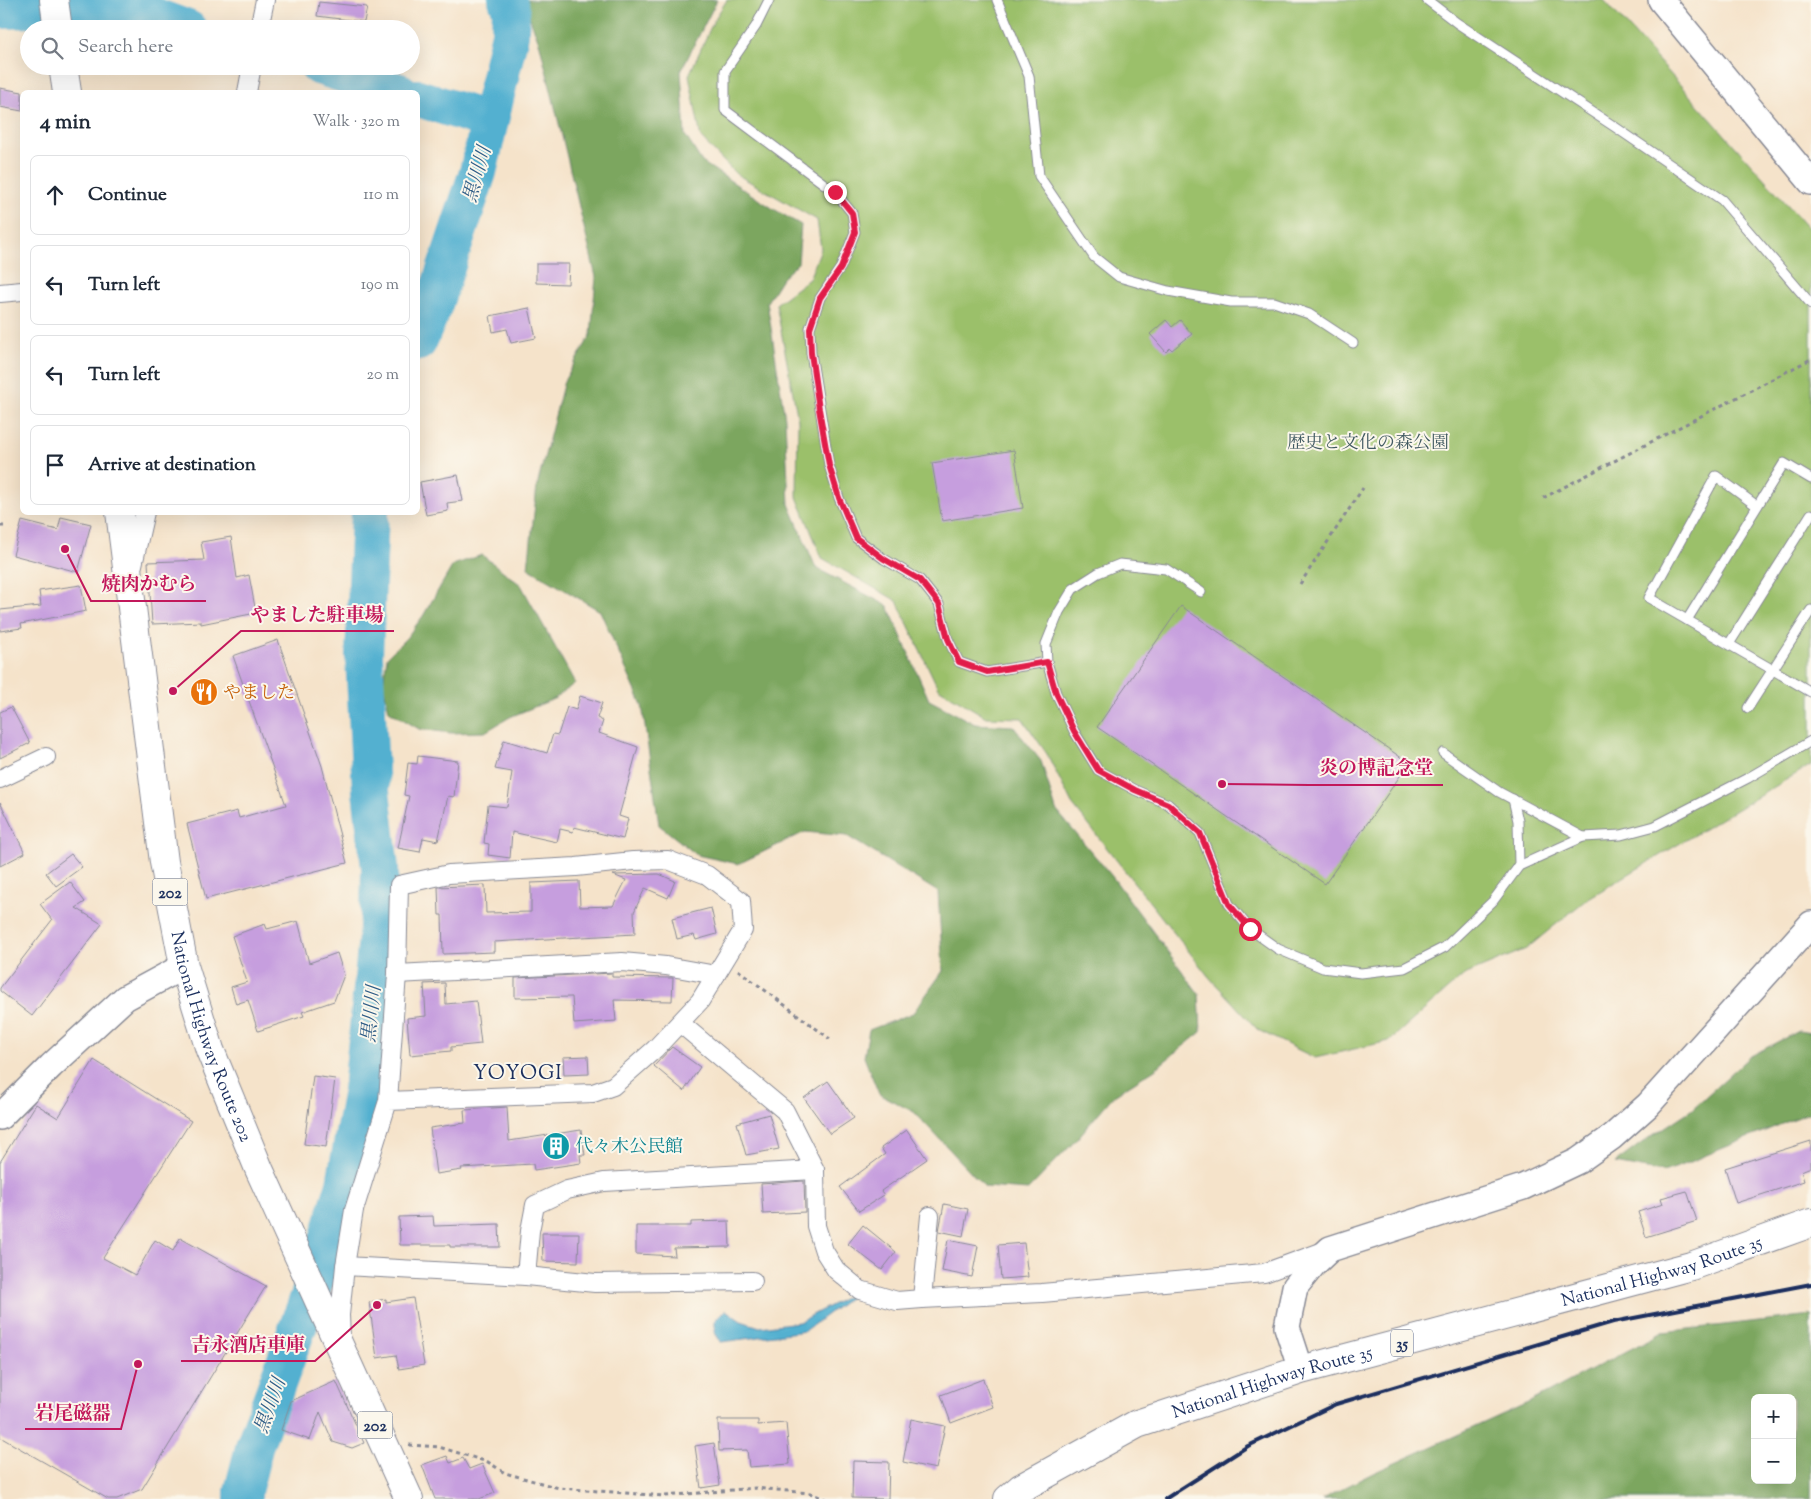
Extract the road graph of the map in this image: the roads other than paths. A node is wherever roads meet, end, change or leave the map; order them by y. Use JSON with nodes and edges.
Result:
{"nodes":[{"id":1,"x":54,"y":0,"type":"edge"},
{"id":2,"x":265,"y":0,"type":"edge"},
{"id":3,"x":769,"y":0,"type":"edge"},
{"id":4,"x":997,"y":0,"type":"edge"},
{"id":5,"x":1427,"y":0,"type":"edge"},
{"id":6,"x":1661,"y":0,"type":"edge"},
{"id":7,"x":57,"y":20,"type":"edge"},
{"id":8,"x":261,"y":20,"type":"edge"},
{"id":9,"x":250,"y":75,"type":"edge"},
{"id":10,"x":247,"y":90,"type":"edge"},
{"id":11,"x":1811,"y":182,"type":"edge"},
{"id":12,"x":20,"y":291,"type":"edge"},
{"id":13,"x":0,"y":293,"type":"edge"},
{"id":14,"x":1811,"y":304,"type":"edge"},
{"id":15,"x":1353,"y":343,"type":"dead end"},
{"id":16,"x":1811,"y":479,"type":"edge"},
{"id":17,"x":1757,"y":506,"type":"junction"},
{"id":18,"x":1811,"y":514,"type":"edge"},
{"id":19,"x":120,"y":515,"type":"edge"},
{"id":20,"x":144,"y":515,"type":"edge"},
{"id":21,"x":129,"y":581,"type":"junction"},
{"id":22,"x":1200,"y":592,"type":"dead end"},
{"id":23,"x":1811,"y":610,"type":"edge"},
{"id":24,"x":1687,"y":620,"type":"junction"},
{"id":25,"x":1729,"y":644,"type":"junction"},
{"id":26,"x":1047,"y":662,"type":"junction"},
{"id":27,"x":1773,"y":670,"type":"junction"},
{"id":28,"x":1811,"y":692,"type":"edge"},
{"id":29,"x":1748,"y":708,"type":"dead end"},
{"id":30,"x":1811,"y":741,"type":"edge"},
{"id":31,"x":1443,"y":754,"type":"dead end"},
{"id":32,"x":46,"y":756,"type":"dead end"},
{"id":33,"x":0,"y":779,"type":"edge"},
{"id":34,"x":1513,"y":799,"type":"junction"},
{"id":35,"x":1583,"y":836,"type":"junction"},
{"id":36,"x":1519,"y":866,"type":"junction"},
{"id":37,"x":1811,"y":924,"type":"edge"},
{"id":38,"x":184,"y":966,"type":"junction"},
{"id":39,"x":397,"y":974,"type":"junction"},
{"id":40,"x":716,"y":975,"type":"junction"},
{"id":41,"x":680,"y":1023,"type":"junction"},
{"id":42,"x":388,"y":1101,"type":"junction"},
{"id":43,"x":4,"y":1105,"type":"edge"},
{"id":44,"x":815,"y":1170,"type":"junction"},
{"id":45,"x":930,"y":1216,"type":"dead end"},
{"id":46,"x":1811,"y":1223,"type":"edge"},
{"id":47,"x":1330,"y":1249,"type":"junction"},
{"id":48,"x":345,"y":1266,"type":"junction"},
{"id":49,"x":526,"y":1276,"type":"junction"},
{"id":50,"x":754,"y":1280,"type":"dead end"},
{"id":51,"x":922,"y":1299,"type":"junction"},
{"id":52,"x":342,"y":1351,"type":"junction"},
{"id":53,"x":1300,"y":1370,"type":"junction"},
{"id":54,"x":409,"y":1499,"type":"edge"},
{"id":55,"x":1008,"y":1499,"type":"edge"}],
"edges":[{"from":1,"to":7,"type":"highway"},
{"from":2,"to":8,"type":"street"},
{"from":3,"to":26,"type":"lane"},
{"from":4,"to":15,"type":"lane"},
{"from":5,"to":14,"type":"lane"},
{"from":6,"to":11,"type":"street"},
{"from":9,"to":10,"type":"street"},
{"from":12,"to":13,"type":"street"},
{"from":16,"to":17,"type":"lane"},
{"from":17,"to":24,"type":"lane"},
{"from":17,"to":24,"type":"lane"},
{"from":18,"to":25,"type":"lane"},
{"from":19,"to":21,"type":"highway","name":"National Highway Route 202","number":"202"},
{"from":20,"to":21,"type":"street"},
{"from":21,"to":38,"type":"highway","name":"National Highway Route 202","number":"202"},
{"from":22,"to":26,"type":"lane"},
{"from":23,"to":27,"type":"lane"},
{"from":24,"to":25,"type":"lane"},
{"from":25,"to":27,"type":"lane"},
{"from":26,"to":36,"type":"lane"},
{"from":27,"to":28,"type":"lane"},
{"from":27,"to":29,"type":"lane"},
{"from":30,"to":35,"type":"lane"},
{"from":31,"to":34,"type":"lane"},
{"from":32,"to":33,"type":"street"},
{"from":34,"to":35,"type":"lane"},
{"from":34,"to":36,"type":"lane"},
{"from":35,"to":36,"type":"lane"},
{"from":37,"to":47,"type":"street"},
{"from":38,"to":43,"type":"street"},
{"from":38,"to":52,"type":"highway","name":"National Highway Route 202","number":"202"},
{"from":39,"to":40,"type":"street"},
{"from":39,"to":40,"type":"street"},
{"from":39,"to":42,"type":"street"},
{"from":40,"to":41,"type":"street"},
{"from":41,"to":42,"type":"street"},
{"from":41,"to":44,"type":"street"},
{"from":42,"to":48,"type":"street"},
{"from":44,"to":49,"type":"street"},
{"from":44,"to":51,"type":"street"},
{"from":45,"to":51,"type":"street"},
{"from":46,"to":53,"type":"highway","name":"National Highway Route 35","number":"35"},
{"from":47,"to":51,"type":"street"},
{"from":47,"to":53,"type":"street"},
{"from":48,"to":49,"type":"street"},
{"from":48,"to":52,"type":"street"},
{"from":49,"to":50,"type":"street"},
{"from":52,"to":54,"type":"highway","name":"National Highway Route 202","number":"202"},
{"from":53,"to":55,"type":"highway","name":"National Highway Route 35","number":"35"}]}
